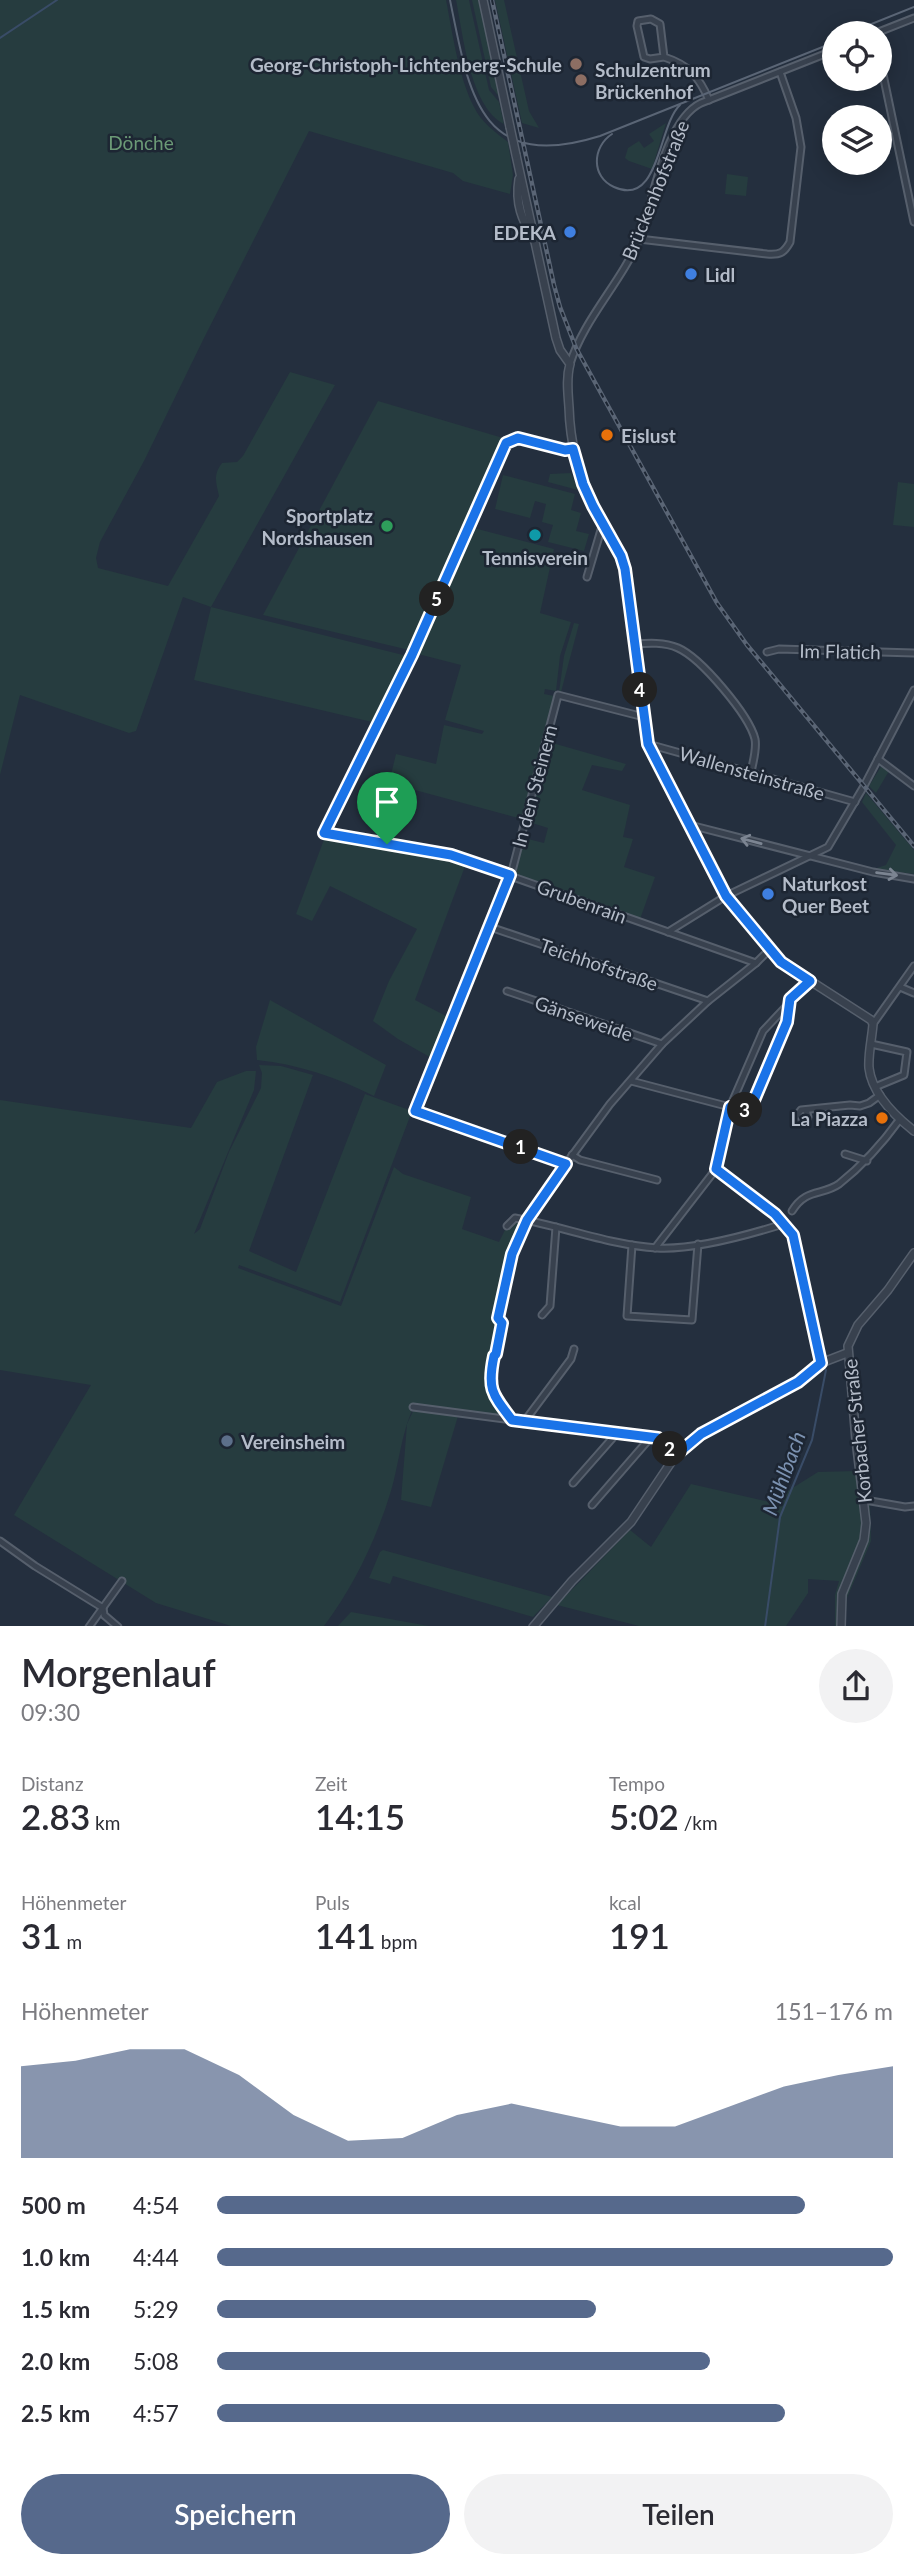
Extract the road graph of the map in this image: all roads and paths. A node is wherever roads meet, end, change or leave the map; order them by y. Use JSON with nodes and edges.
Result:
{"nodes":[{"id":1,"x":482,"y":0,"type":"edge"},
{"id":2,"x":914,"y":18,"type":"edge"},
{"id":3,"x":892,"y":27,"type":"edge"},
{"id":4,"x":822,"y":55,"type":"edge"},
{"id":5,"x":664,"y":57,"type":"junction"},
{"id":6,"x":780,"y":72,"type":"junction"},
{"id":7,"x":887,"y":91,"type":"edge"},
{"id":8,"x":709,"y":100,"type":"junction"},
{"id":9,"x":914,"y":222,"type":"edge"},
{"id":10,"x":639,"y":239,"type":"junction"},
{"id":11,"x":570,"y":364,"type":"junction"},
{"id":12,"x":573,"y":449,"type":"junction"},
{"id":13,"x":603,"y":523,"type":"junction"},
{"id":14,"x":587,"y":577,"type":"dead end"},
{"id":15,"x":634,"y":644,"type":"junction"},
{"id":16,"x":767,"y":652,"type":"dead end"},
{"id":17,"x":914,"y":653,"type":"edge"},
{"id":18,"x":914,"y":690,"type":"edge"},
{"id":19,"x":644,"y":717,"type":"junction"},
{"id":20,"x":648,"y":744,"type":"junction"},
{"id":21,"x":878,"y":759,"type":"junction"},
{"id":22,"x":751,"y":772,"type":"junction"},
{"id":23,"x":914,"y":786,"type":"edge"},
{"id":24,"x":855,"y":802,"type":"junction"},
{"id":25,"x":690,"y":825,"type":"junction"},
{"id":26,"x":813,"y":857,"type":"junction"},
{"id":27,"x":510,"y":875,"type":"junction"},
{"id":28,"x":914,"y":879,"type":"edge"},
{"id":29,"x":726,"y":896,"type":"junction"},
{"id":30,"x":490,"y":927,"type":"junction"},
{"id":31,"x":668,"y":932,"type":"junction"},
{"id":32,"x":770,"y":949,"type":"junction"},
{"id":33,"x":756,"y":963,"type":"junction"},
{"id":34,"x":914,"y":966,"type":"edge"},
{"id":35,"x":810,"y":981,"type":"junction"},
{"id":36,"x":900,"y":987,"type":"junction"},
{"id":37,"x":507,"y":991,"type":"dead end"},
{"id":38,"x":914,"y":993,"type":"edge"},
{"id":39,"x":790,"y":999,"type":"junction"},
{"id":40,"x":708,"y":1001,"type":"junction"},
{"id":41,"x":873,"y":1024,"type":"junction"},
{"id":42,"x":662,"y":1044,"type":"junction"},
{"id":43,"x":872,"y":1044,"type":"junction"},
{"id":44,"x":631,"y":1081,"type":"junction"},
{"id":45,"x":875,"y":1087,"type":"junction"},
{"id":46,"x":880,"y":1095,"type":"junction"},
{"id":47,"x":730,"y":1107,"type":"junction"},
{"id":48,"x":806,"y":1110,"type":"dead end"},
{"id":49,"x":900,"y":1119,"type":"junction"},
{"id":50,"x":914,"y":1131,"type":"edge"},
{"id":51,"x":845,"y":1154,"type":"dead end"},
{"id":52,"x":572,"y":1155,"type":"junction"},
{"id":53,"x":867,"y":1161,"type":"junction"},
{"id":54,"x":566,"y":1164,"type":"junction"},
{"id":55,"x":716,"y":1169,"type":"junction"},
{"id":56,"x":657,"y":1180,"type":"dead end"},
{"id":57,"x":792,"y":1211,"type":"dead end"},
{"id":58,"x":527,"y":1220,"type":"junction"},
{"id":59,"x":783,"y":1223,"type":"junction"},
{"id":60,"x":506,"y":1226,"type":"dead end"},
{"id":61,"x":556,"y":1227,"type":"junction"},
{"id":62,"x":698,"y":1244,"type":"junction"},
{"id":63,"x":632,"y":1245,"type":"junction"},
{"id":64,"x":655,"y":1248,"type":"junction"},
{"id":65,"x":914,"y":1253,"type":"edge"},
{"id":66,"x":542,"y":1315,"type":"dead end"},
{"id":67,"x":574,"y":1349,"type":"dead end"},
{"id":68,"x":847,"y":1353,"type":"junction"},
{"id":69,"x":821,"y":1363,"type":"junction"},
{"id":70,"x":413,"y":1407,"type":"dead end"},
{"id":71,"x":512,"y":1420,"type":"junction"},
{"id":72,"x":524,"y":1422,"type":"junction"},
{"id":73,"x":617,"y":1433,"type":"junction"},
{"id":74,"x":650,"y":1437,"type":"junction"},
{"id":75,"x":676,"y":1455,"type":"junction"},
{"id":76,"x":573,"y":1483,"type":"dead end"},
{"id":77,"x":865,"y":1500,"type":"junction"},
{"id":78,"x":592,"y":1505,"type":"dead end"},
{"id":79,"x":914,"y":1506,"type":"edge"},
{"id":80,"x":0,"y":1541,"type":"edge"},
{"id":81,"x":122,"y":1581,"type":"dead end"},
{"id":82,"x":103,"y":1608,"type":"junction"},
{"id":83,"x":89,"y":1626,"type":"edge"},
{"id":84,"x":118,"y":1626,"type":"edge"},
{"id":85,"x":533,"y":1626,"type":"edge"},
{"id":86,"x":841,"y":1626,"type":"edge"}],
"edges":[{"from":1,"to":11,"type":"street","bridge":true},
{"from":2,"to":3,"type":"street"},
{"from":4,"to":6,"type":"street","name":"Brückenhofstraße"},
{"from":5,"to":5,"type":"street"},
{"from":5,"to":8,"type":"street"},
{"from":6,"to":8,"type":"street","name":"Brückenhofstraße"},
{"from":6,"to":10,"type":"street"},
{"from":7,"to":9,"type":"street"},
{"from":8,"to":10,"type":"street","name":"Brückenhofstraße"},
{"from":10,"to":11,"type":"street","name":"Brückenhofstraße"},
{"from":11,"to":12,"type":"street"},
{"from":12,"to":13,"type":"street"},
{"from":12,"to":27,"type":"street","name":"Grubenrain"},
{"from":13,"to":14,"type":"street"},
{"from":13,"to":15,"type":"street"},
{"from":15,"to":19,"type":"street"},
{"from":15,"to":22,"type":"street"},
{"from":16,"to":17,"type":"street","name":"Im Flatich"},
{"from":18,"to":21,"type":"street"},
{"from":19,"to":20,"type":"street"},
{"from":19,"to":27,"type":"street","name":"In den Steinern"},
{"from":20,"to":22,"type":"street","name":"Wallensteinstraße"},
{"from":20,"to":25,"type":"street"},
{"from":21,"to":23,"type":"street"},
{"from":21,"to":24,"type":"street"},
{"from":22,"to":24,"type":"street","name":"Wallensteinstraße"},
{"from":24,"to":26,"type":"street"},
{"from":26,"to":25,"type":"street","one_way":true},
{"from":25,"to":29,"type":"street"},
{"from":26,"to":28,"type":"street","one_way":true},
{"from":26,"to":29,"type":"street"},
{"from":27,"to":30,"type":"street","name":"In den Steinern"},
{"from":27,"to":31,"type":"street","name":"Grubenrain"},
{"from":29,"to":31,"type":"street"},
{"from":29,"to":32,"type":"street"},
{"from":30,"to":40,"type":"street","name":"Teichhofstraße"},
{"from":30,"to":54,"type":"street","name":"In den Steinern"},
{"from":31,"to":33,"type":"street","name":"Grubenrain"},
{"from":32,"to":33,"type":"street","name":"Gänseweide"},
{"from":32,"to":35,"type":"street"},
{"from":33,"to":40,"type":"street","name":"Gänseweide"},
{"from":34,"to":36,"type":"street"},
{"from":35,"to":39,"type":"street"},
{"from":35,"to":41,"type":"street"},
{"from":36,"to":38,"type":"street"},
{"from":36,"to":41,"type":"street"},
{"from":37,"to":42,"type":"street","name":"Gänseweide"},
{"from":39,"to":47,"type":"street"},
{"from":39,"to":47,"type":"street"},
{"from":40,"to":42,"type":"street","name":"Gänseweide"},
{"from":41,"to":43,"type":"street"},
{"from":42,"to":44,"type":"street","name":"Gänseweide"},
{"from":43,"to":45,"type":"street"},
{"from":43,"to":45,"type":"street"},
{"from":44,"to":47,"type":"street"},
{"from":44,"to":52,"type":"street","name":"Gänseweide"},
{"from":45,"to":46,"type":"street"},
{"from":46,"to":48,"type":"street"},
{"from":46,"to":49,"type":"street"},
{"from":47,"to":55,"type":"street"},
{"from":49,"to":50,"type":"street"},
{"from":49,"to":53,"type":"street"},
{"from":51,"to":53,"type":"street"},
{"from":52,"to":54,"type":"street","name":"Gänseweide"},
{"from":52,"to":56,"type":"street"},
{"from":53,"to":57,"type":"street"},
{"from":54,"to":58,"type":"street","name":"Gänseweide"},
{"from":55,"to":59,"type":"street"},
{"from":55,"to":64,"type":"street"},
{"from":58,"to":60,"type":"street"},
{"from":58,"to":61,"type":"street"},
{"from":58,"to":71,"type":"street","name":"Gänseweide"},
{"from":59,"to":62,"type":"street"},
{"from":59,"to":69,"type":"street"},
{"from":61,"to":63,"type":"street"},
{"from":61,"to":66,"type":"street"},
{"from":62,"to":63,"type":"street"},
{"from":62,"to":64,"type":"street"},
{"from":63,"to":64,"type":"street"},
{"from":65,"to":68,"type":"street","name":"Korbacher Straße"},
{"from":67,"to":72,"type":"street"},
{"from":68,"to":69,"type":"street"},
{"from":68,"to":77,"type":"street","name":"Korbacher Straße"},
{"from":69,"to":75,"type":"street"},
{"from":70,"to":71,"type":"street"},
{"from":71,"to":72,"type":"street"},
{"from":72,"to":73,"type":"street"},
{"from":73,"to":74,"type":"street"},
{"from":73,"to":76,"type":"street"},
{"from":74,"to":75,"type":"street"},
{"from":74,"to":78,"type":"street"},
{"from":75,"to":85,"type":"street"},
{"from":77,"to":79,"type":"street"},
{"from":77,"to":86,"type":"street","name":"Korbacher Straße"},
{"from":80,"to":82,"type":"street"},
{"from":81,"to":82,"type":"street"},
{"from":82,"to":83,"type":"street"},
{"from":82,"to":84,"type":"street"}]}
